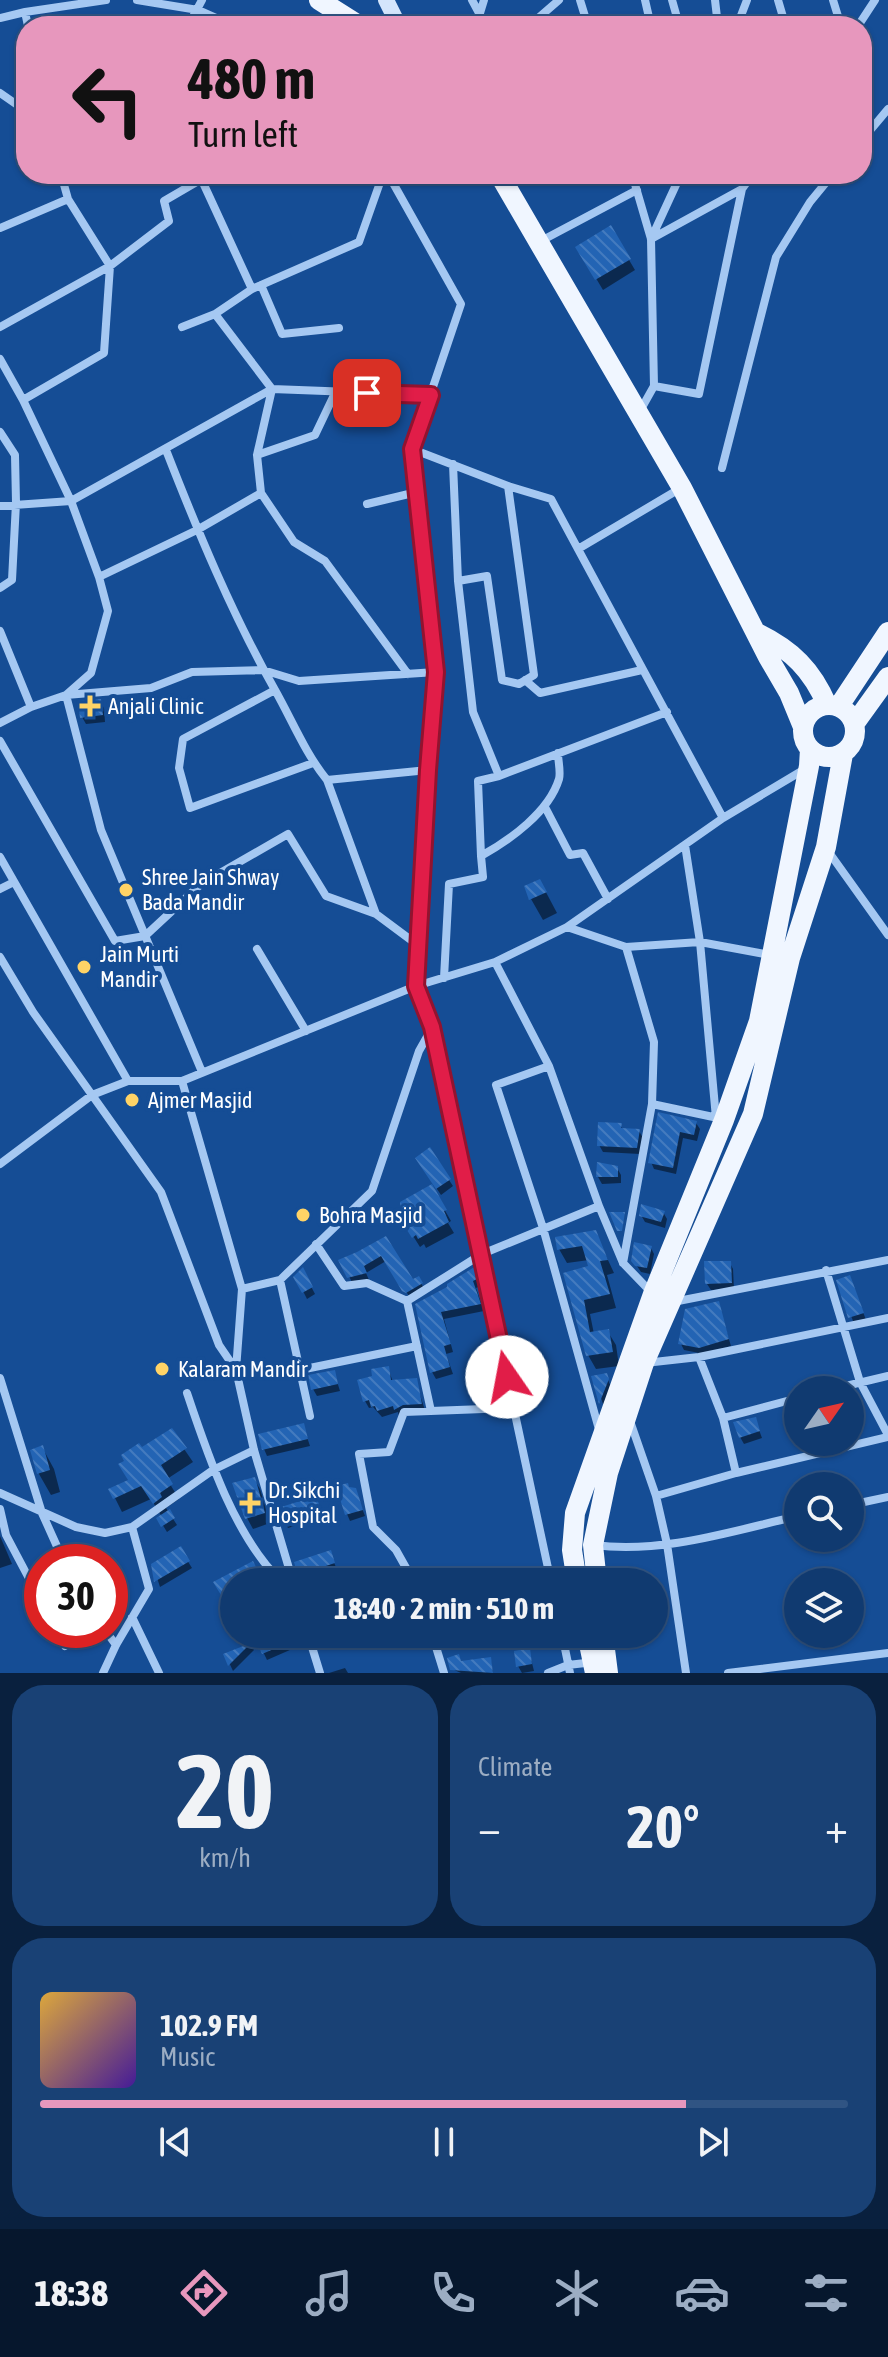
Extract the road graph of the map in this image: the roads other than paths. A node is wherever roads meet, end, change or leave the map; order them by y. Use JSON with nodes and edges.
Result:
{"nodes":[{"id":1,"x":106,"y":0,"type":"edge"},
{"id":2,"x":137,"y":0,"type":"edge"},
{"id":3,"x":202,"y":0,"type":"edge"},
{"id":4,"x":319,"y":0,"type":"edge"},
{"id":5,"x":472,"y":0,"type":"edge"},
{"id":6,"x":484,"y":0,"type":"edge"},
{"id":7,"x":559,"y":0,"type":"edge"},
{"id":8,"x":198,"y":10,"type":"junction"},
{"id":9,"x":25,"y":12,"type":"junction"},
{"id":10,"x":479,"y":13,"type":"junction"},
{"id":11,"x":26,"y":16,"type":"edge"},
{"id":12,"x":194,"y":16,"type":"edge"},
{"id":13,"x":212,"y":16,"type":"edge"},
{"id":14,"x":344,"y":16,"type":"edge"},
{"id":15,"x":478,"y":16,"type":"edge"},
{"id":16,"x":541,"y":16,"type":"edge"},
{"id":17,"x":0,"y":18,"type":"edge"},
{"id":18,"x":888,"y":109,"type":"edge"},
{"id":19,"x":872,"y":128,"type":"edge"},
{"id":20,"x":64,"y":184,"type":"edge"},
{"id":21,"x":189,"y":184,"type":"edge"},
{"id":22,"x":202,"y":184,"type":"edge"},
{"id":23,"x":381,"y":184,"type":"edge"},
{"id":24,"x":391,"y":184,"type":"edge"},
{"id":25,"x":505,"y":184,"type":"edge"},
{"id":26,"x":635,"y":184,"type":"edge"},
{"id":27,"x":676,"y":184,"type":"edge"},
{"id":28,"x":746,"y":184,"type":"edge"},
{"id":29,"x":825,"y":184,"type":"edge"},
{"id":30,"x":742,"y":189,"type":"junction"},
{"id":31,"x":637,"y":190,"type":"junction"},
{"id":32,"x":68,"y":199,"type":"junction"},
{"id":33,"x":0,"y":228,"type":"edge"},
{"id":34,"x":651,"y":239,"type":"junction"},
{"id":35,"x":539,"y":242,"type":"junction"},
{"id":36,"x":110,"y":266,"type":"junction"},
{"id":37,"x":261,"y":285,"type":"junction"},
{"id":38,"x":252,"y":289,"type":"junction"},
{"id":39,"x":215,"y":314,"type":"junction"},
{"id":40,"x":0,"y":327,"type":"edge"},
{"id":41,"x":182,"y":327,"type":"dead end"},
{"id":42,"x":339,"y":328,"type":"dead end"},
{"id":43,"x":0,"y":359,"type":"edge"},
{"id":44,"x":654,"y":386,"type":"junction"},
{"id":45,"x":272,"y":389,"type":"junction"},
{"id":46,"x":336,"y":391,"type":"junction"},
{"id":47,"x":431,"y":395,"type":"junction"},
{"id":48,"x":23,"y":400,"type":"junction"},
{"id":49,"x":639,"y":411,"type":"junction"},
{"id":50,"x":0,"y":432,"type":"edge"},
{"id":51,"x":412,"y":449,"type":"junction"},
{"id":52,"x":166,"y":450,"type":"junction"},
{"id":53,"x":257,"y":455,"type":"junction"},
{"id":54,"x":453,"y":464,"type":"junction"},
{"id":55,"x":722,"y":468,"type":"dead end"},
{"id":56,"x":508,"y":486,"type":"junction"},
{"id":57,"x":682,"y":488,"type":"junction"},
{"id":58,"x":417,"y":492,"type":"junction"},
{"id":59,"x":261,"y":493,"type":"junction"},
{"id":60,"x":71,"y":501,"type":"junction"},
{"id":61,"x":16,"y":503,"type":"junction"},
{"id":62,"x":367,"y":504,"type":"dead end"},
{"id":63,"x":0,"y":506,"type":"edge"},
{"id":64,"x":197,"y":530,"type":"junction"},
{"id":65,"x":578,"y":549,"type":"junction"},
{"id":66,"x":99,"y":577,"type":"junction"},
{"id":67,"x":458,"y":581,"type":"junction"},
{"id":68,"x":0,"y":588,"type":"edge"},
{"id":69,"x":0,"y":631,"type":"edge"},
{"id":70,"x":888,"y":632,"type":"edge"},
{"id":71,"x":757,"y":633,"type":"junction"},
{"id":72,"x":263,"y":670,"type":"junction"},
{"id":73,"x":642,"y":670,"type":"junction"},
{"id":74,"x":436,"y":672,"type":"junction"},
{"id":75,"x":408,"y":674,"type":"junction"},
{"id":76,"x":888,"y":677,"type":"edge"},
{"id":77,"x":525,"y":680,"type":"junction"},
{"id":78,"x":275,"y":690,"type":"junction"},
{"id":79,"x":66,"y":695,"type":"junction"},
{"id":80,"x":833,"y":705,"type":"junction"},
{"id":81,"x":31,"y":707,"type":"junction"},
{"id":82,"x":667,"y":712,"type":"junction"},
{"id":83,"x":0,"y":723,"type":"edge"},
{"id":84,"x":855,"y":723,"type":"junction"},
{"id":85,"x":803,"y":727,"type":"junction"},
{"id":86,"x":0,"y":741,"type":"edge"},
{"id":87,"x":558,"y":753,"type":"junction"},
{"id":88,"x":843,"y":754,"type":"junction"},
{"id":89,"x":809,"y":758,"type":"junction"},
{"id":90,"x":313,"y":763,"type":"junction"},
{"id":91,"x":428,"y":770,"type":"junction"},
{"id":92,"x":499,"y":776,"type":"junction"},
{"id":93,"x":327,"y":780,"type":"junction"},
{"id":94,"x":545,"y":807,"type":"junction"},
{"id":95,"x":723,"y":818,"type":"junction"},
{"id":96,"x":685,"y":845,"type":"junction"},
{"id":97,"x":826,"y":847,"type":"junction"},
{"id":98,"x":481,"y":856,"type":"junction"},
{"id":99,"x":0,"y":857,"type":"edge"},
{"id":100,"x":14,"y":882,"type":"junction"},
{"id":101,"x":0,"y":889,"type":"edge"},
{"id":102,"x":608,"y":899,"type":"junction"},
{"id":103,"x":376,"y":914,"type":"junction"},
{"id":104,"x":567,"y":927,"type":"junction"},
{"id":105,"x":888,"y":935,"type":"edge"},
{"id":106,"x":145,"y":936,"type":"junction"},
{"id":107,"x":700,"y":942,"type":"junction"},
{"id":108,"x":419,"y":946,"type":"junction"},
{"id":109,"x":626,"y":947,"type":"junction"},
{"id":110,"x":257,"y":949,"type":"dead end"},
{"id":111,"x":0,"y":957,"type":"edge"},
{"id":112,"x":781,"y":957,"type":"junction"},
{"id":113,"x":495,"y":962,"type":"junction"},
{"id":114,"x":444,"y":978,"type":"junction"},
{"id":115,"x":416,"y":986,"type":"junction"},
{"id":116,"x":432,"y":1027,"type":"junction"},
{"id":117,"x":306,"y":1031,"type":"junction"},
{"id":118,"x":549,"y":1066,"type":"junction"},
{"id":119,"x":202,"y":1072,"type":"junction"},
{"id":120,"x":128,"y":1081,"type":"junction"},
{"id":121,"x":182,"y":1081,"type":"junction"},
{"id":122,"x":92,"y":1095,"type":"junction"},
{"id":123,"x":652,"y":1104,"type":"junction"},
{"id":124,"x":720,"y":1119,"type":"junction"},
{"id":125,"x":0,"y":1164,"type":"edge"},
{"id":126,"x":599,"y":1206,"type":"junction"},
{"id":127,"x":543,"y":1228,"type":"junction"},
{"id":128,"x":316,"y":1244,"type":"junction"},
{"id":129,"x":482,"y":1254,"type":"junction"},
{"id":130,"x":888,"y":1260,"type":"edge"},
{"id":131,"x":623,"y":1263,"type":"junction"},
{"id":132,"x":826,"y":1270,"type":"junction"},
{"id":133,"x":280,"y":1280,"type":"junction"},
{"id":134,"x":242,"y":1289,"type":"junction"},
{"id":135,"x":662,"y":1298,"type":"junction"},
{"id":136,"x":407,"y":1301,"type":"junction"},
{"id":137,"x":888,"y":1318,"type":"edge"},
{"id":138,"x":841,"y":1326,"type":"junction"},
{"id":139,"x":417,"y":1346,"type":"junction"},
{"id":140,"x":699,"y":1357,"type":"junction"},
{"id":141,"x":644,"y":1363,"type":"junction"},
{"id":142,"x":236,"y":1370,"type":"junction"},
{"id":143,"x":300,"y":1370,"type":"junction"},
{"id":144,"x":858,"y":1376,"type":"edge"},
{"id":145,"x":888,"y":1376,"type":"edge"},
{"id":146,"x":0,"y":1378,"type":"edge"},
{"id":147,"x":864,"y":1381,"type":"edge"},
{"id":148,"x":864,"y":1390,"type":"edge"},
{"id":149,"x":187,"y":1393,"type":"dead end"},
{"id":150,"x":784,"y":1402,"type":"edge"},
{"id":151,"x":513,"y":1408,"type":"junction"},
{"id":152,"x":431,"y":1411,"type":"junction"},
{"id":153,"x":628,"y":1414,"type":"junction"},
{"id":154,"x":310,"y":1416,"type":"dead end"},
{"id":155,"x":723,"y":1418,"type":"junction"},
{"id":156,"x":888,"y":1436,"type":"edge"},
{"id":157,"x":601,"y":1439,"type":"junction"},
{"id":158,"x":254,"y":1450,"type":"junction"},
{"id":159,"x":213,"y":1470,"type":"junction"},
{"id":160,"x":736,"y":1473,"type":"junction"},
{"id":161,"x":0,"y":1493,"type":"edge"},
{"id":162,"x":656,"y":1496,"type":"junction"},
{"id":163,"x":888,"y":1497,"type":"edge"},
{"id":164,"x":864,"y":1502,"type":"edge"},
{"id":165,"x":0,"y":1509,"type":"edge"},
{"id":166,"x":42,"y":1513,"type":"junction"},
{"id":167,"x":784,"y":1519,"type":"edge"},
{"id":168,"x":132,"y":1527,"type":"junction"},
{"id":169,"x":56,"y":1544,"type":"edge"},
{"id":170,"x":667,"y":1544,"type":"junction"},
{"id":171,"x":593,"y":1545,"type":"junction"},
{"id":172,"x":270,"y":1568,"type":"edge"},
{"id":173,"x":289,"y":1568,"type":"edge"},
{"id":174,"x":406,"y":1568,"type":"edge"},
{"id":175,"x":548,"y":1568,"type":"edge"},
{"id":176,"x":575,"y":1568,"type":"edge"},
{"id":177,"x":595,"y":1568,"type":"edge"},
{"id":178,"x":24,"y":1569,"type":"edge"},
{"id":179,"x":132,"y":1617,"type":"junction"},
{"id":180,"x":128,"y":1624,"type":"edge"},
{"id":181,"x":115,"y":1648,"type":"edge"},
{"id":182,"x":312,"y":1648,"type":"edge"},
{"id":183,"x":436,"y":1648,"type":"edge"},
{"id":184,"x":565,"y":1648,"type":"edge"},
{"id":185,"x":593,"y":1648,"type":"edge"},
{"id":186,"x":888,"y":1653,"type":"edge"},
{"id":187,"x":600,"y":1667,"type":"edge"},
{"id":188,"x":569,"y":1669,"type":"edge"},
{"id":189,"x":103,"y":1673,"type":"edge"},
{"id":190,"x":159,"y":1673,"type":"edge"},
{"id":191,"x":320,"y":1673,"type":"edge"},
{"id":192,"x":444,"y":1673,"type":"edge"},
{"id":193,"x":548,"y":1673,"type":"edge"},
{"id":194,"x":686,"y":1673,"type":"edge"},
{"id":195,"x":728,"y":1673,"type":"edge"}],
"edges":[{"from":1,"to":9,"type":"street"},
{"from":2,"to":8,"type":"street"},
{"from":3,"to":8,"type":"street"},
{"from":4,"to":14,"type":"main road"},
{"from":5,"to":10,"type":"street"},
{"from":6,"to":10,"type":"street"},
{"from":7,"to":16,"type":"street"},
{"from":8,"to":12,"type":"street"},
{"from":8,"to":13,"type":"street"},
{"from":9,"to":11,"type":"street"},
{"from":9,"to":17,"type":"street"},
{"from":10,"to":15,"type":"street"},
{"from":18,"to":19,"type":"street"},
{"from":20,"to":32,"type":"street"},
{"from":21,"to":36,"type":"street"},
{"from":22,"to":38,"type":"street"},
{"from":23,"to":37,"type":"street"},
{"from":24,"to":47,"type":"street"},
{"from":25,"to":35,"type":"main road"},
{"from":26,"to":31,"type":"street"},
{"from":27,"to":34,"type":"street"},
{"from":28,"to":30,"type":"street"},
{"from":29,"to":55,"type":"street"},
{"from":30,"to":34,"type":"street"},
{"from":30,"to":44,"type":"street"},
{"from":31,"to":34,"type":"street"},
{"from":31,"to":35,"type":"street"},
{"from":32,"to":33,"type":"street"},
{"from":32,"to":36,"type":"street"},
{"from":34,"to":44,"type":"street"},
{"from":35,"to":49,"type":"main road"},
{"from":36,"to":40,"type":"street"},
{"from":36,"to":48,"type":"street"},
{"from":37,"to":38,"type":"street"},
{"from":37,"to":42,"type":"street"},
{"from":38,"to":39,"type":"street"},
{"from":39,"to":41,"type":"street"},
{"from":39,"to":45,"type":"street"},
{"from":43,"to":48,"type":"street"},
{"from":44,"to":49,"type":"street"},
{"from":45,"to":46,"type":"street"},
{"from":45,"to":52,"type":"street"},
{"from":45,"to":53,"type":"street"},
{"from":46,"to":47,"type":"street"},
{"from":46,"to":53,"type":"street"},
{"from":47,"to":51,"type":"street"},
{"from":48,"to":60,"type":"street"},
{"from":49,"to":57,"type":"main road"},
{"from":50,"to":61,"type":"street"},
{"from":51,"to":54,"type":"street"},
{"from":51,"to":58,"type":"street"},
{"from":52,"to":60,"type":"street"},
{"from":52,"to":64,"type":"street"},
{"from":53,"to":59,"type":"street"},
{"from":54,"to":56,"type":"street"},
{"from":54,"to":67,"type":"street"},
{"from":56,"to":65,"type":"street"},
{"from":56,"to":77,"type":"street"},
{"from":57,"to":65,"type":"street"},
{"from":57,"to":71,"type":"main road"},
{"from":58,"to":62,"type":"street"},
{"from":58,"to":74,"type":"street"},
{"from":59,"to":64,"type":"street"},
{"from":59,"to":75,"type":"street"},
{"from":60,"to":61,"type":"street"},
{"from":60,"to":66,"type":"street"},
{"from":61,"to":63,"type":"street"},
{"from":61,"to":68,"type":"street"},
{"from":64,"to":66,"type":"street"},
{"from":64,"to":72,"type":"street"},
{"from":65,"to":73,"type":"street"},
{"from":66,"to":79,"type":"street"},
{"from":67,"to":77,"type":"street"},
{"from":67,"to":92,"type":"street"},
{"from":69,"to":81,"type":"street"},
{"from":70,"to":80,"type":"main road"},
{"from":71,"to":80,"type":"main road"},
{"from":71,"to":85,"type":"main road"},
{"from":72,"to":75,"type":"street"},
{"from":72,"to":78,"type":"street"},
{"from":72,"to":79,"type":"street"},
{"from":73,"to":77,"type":"street"},
{"from":73,"to":82,"type":"street"},
{"from":74,"to":75,"type":"street"},
{"from":74,"to":91,"type":"street"},
{"from":76,"to":84,"type":"main road"},
{"from":78,"to":90,"type":"street"},
{"from":78,"to":90,"type":"street"},
{"from":79,"to":81,"type":"street"},
{"from":79,"to":106,"type":"street"},
{"from":80,"to":84,"type":"main road"},
{"from":80,"to":85,"type":"main road"},
{"from":81,"to":83,"type":"street"},
{"from":82,"to":87,"type":"street"},
{"from":82,"to":95,"type":"street"},
{"from":84,"to":88,"type":"main road"},
{"from":85,"to":89,"type":"main road"},
{"from":86,"to":106,"type":"street"},
{"from":87,"to":92,"type":"street"},
{"from":87,"to":94,"type":"street"},
{"from":88,"to":89,"type":"main road"},
{"from":88,"to":97,"type":"main road"},
{"from":89,"to":95,"type":"street"},
{"from":89,"to":112,"type":"main road"},
{"from":90,"to":93,"type":"street"},
{"from":91,"to":93,"type":"street"},
{"from":91,"to":108,"type":"street"},
{"from":92,"to":98,"type":"street"},
{"from":93,"to":103,"type":"street"},
{"from":94,"to":98,"type":"street"},
{"from":94,"to":102,"type":"street"},
{"from":95,"to":96,"type":"street"},
{"from":96,"to":102,"type":"street"},
{"from":96,"to":107,"type":"street"},
{"from":97,"to":105,"type":"street"},
{"from":97,"to":112,"type":"main road"},
{"from":98,"to":114,"type":"street"},
{"from":99,"to":100,"type":"street"},
{"from":100,"to":101,"type":"street"},
{"from":100,"to":120,"type":"street"},
{"from":102,"to":104,"type":"street"},
{"from":103,"to":106,"type":"street"},
{"from":103,"to":108,"type":"street"},
{"from":104,"to":109,"type":"street"},
{"from":104,"to":113,"type":"street"},
{"from":106,"to":119,"type":"street"},
{"from":107,"to":109,"type":"street"},
{"from":107,"to":112,"type":"street"},
{"from":107,"to":124,"type":"street"},
{"from":108,"to":115,"type":"street"},
{"from":109,"to":123,"type":"street"},
{"from":110,"to":117,"type":"street"},
{"from":111,"to":122,"type":"street"},
{"from":112,"to":124,"type":"main road"},
{"from":112,"to":135,"type":"main road"},
{"from":113,"to":114,"type":"street"},
{"from":113,"to":118,"type":"street"},
{"from":114,"to":115,"type":"street"},
{"from":115,"to":116,"type":"street"},
{"from":115,"to":117,"type":"street"},
{"from":116,"to":128,"type":"street"},
{"from":116,"to":129,"type":"street"},
{"from":117,"to":119,"type":"street"},
{"from":118,"to":126,"type":"street"},
{"from":118,"to":127,"type":"street"},
{"from":119,"to":121,"type":"street"},
{"from":120,"to":121,"type":"street"},
{"from":120,"to":122,"type":"street"},
{"from":121,"to":134,"type":"street"},
{"from":122,"to":125,"type":"street"},
{"from":122,"to":142,"type":"street"},
{"from":123,"to":124,"type":"street"},
{"from":123,"to":131,"type":"street"},
{"from":124,"to":135,"type":"main road"},
{"from":126,"to":127,"type":"street"},
{"from":126,"to":131,"type":"street"},
{"from":127,"to":129,"type":"street"},
{"from":127,"to":157,"type":"street"},
{"from":128,"to":133,"type":"street"},
{"from":128,"to":136,"type":"street"},
{"from":129,"to":136,"type":"street"},
{"from":129,"to":151,"type":"street"},
{"from":130,"to":132,"type":"street"},
{"from":131,"to":135,"type":"street"},
{"from":132,"to":135,"type":"street"},
{"from":132,"to":138,"type":"street"},
{"from":133,"to":134,"type":"street"},
{"from":133,"to":143,"type":"street"},
{"from":134,"to":142,"type":"street"},
{"from":135,"to":141,"type":"main road"},
{"from":135,"to":157,"type":"main road"},
{"from":136,"to":139,"type":"street"},
{"from":137,"to":138,"type":"street"},
{"from":138,"to":140,"type":"street"},
{"from":138,"to":144,"type":"street"},
{"from":139,"to":143,"type":"street"},
{"from":139,"to":152,"type":"street"},
{"from":140,"to":141,"type":"street"},
{"from":140,"to":155,"type":"street"},
{"from":141,"to":153,"type":"main road"},
{"from":142,"to":158,"type":"street"},
{"from":143,"to":154,"type":"street"},
{"from":145,"to":147,"type":"street"},
{"from":146,"to":166,"type":"street"},
{"from":148,"to":156,"type":"street"},
{"from":149,"to":159,"type":"street"},
{"from":150,"to":155,"type":"street"},
{"from":151,"to":152,"type":"street"},
{"from":151,"to":175,"type":"street"},
{"from":152,"to":174,"type":"street"},
{"from":153,"to":162,"type":"street"},
{"from":153,"to":171,"type":"main road"},
{"from":155,"to":160,"type":"street"},
{"from":156,"to":160,"type":"street"},
{"from":157,"to":176,"type":"main road"},
{"from":158,"to":159,"type":"street"},
{"from":158,"to":173,"type":"street"},
{"from":159,"to":168,"type":"street"},
{"from":159,"to":172,"type":"street"},
{"from":160,"to":162,"type":"street"},
{"from":161,"to":166,"type":"street"},
{"from":162,"to":170,"type":"street"},
{"from":163,"to":164,"type":"street"},
{"from":165,"to":178,"type":"street"},
{"from":166,"to":168,"type":"street"},
{"from":166,"to":169,"type":"street"},
{"from":167,"to":170,"type":"street"},
{"from":168,"to":179,"type":"street"},
{"from":170,"to":171,"type":"street"},
{"from":170,"to":194,"type":"street"},
{"from":171,"to":177,"type":"main road"},
{"from":179,"to":180,"type":"street"},
{"from":179,"to":190,"type":"street"},
{"from":181,"to":189,"type":"street"},
{"from":182,"to":191,"type":"street"},
{"from":183,"to":192,"type":"street"},
{"from":184,"to":188,"type":"street"},
{"from":185,"to":187,"type":"main road"},
{"from":186,"to":195,"type":"street"},
{"from":187,"to":188,"type":"street"},
{"from":188,"to":193,"type":"street"}]}
